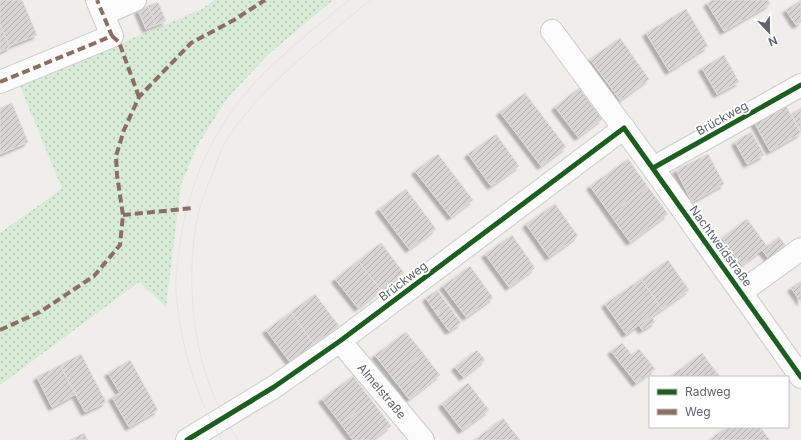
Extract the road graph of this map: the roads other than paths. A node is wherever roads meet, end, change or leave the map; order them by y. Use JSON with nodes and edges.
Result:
{"nodes":[{"id":1,"x":135,"y":0,"type":"edge"},
{"id":2,"x":100,"y":7,"type":"edge"},
{"id":3,"x":552,"y":31,"type":"dead end"},
{"id":4,"x":0,"y":82,"type":"edge"},
{"id":5,"x":801,"y":85,"type":"edge"},
{"id":6,"x":624,"y":128,"type":"junction"},
{"id":7,"x":653,"y":168,"type":"junction"},
{"id":8,"x":801,"y":249,"type":"edge"},
{"id":9,"x":741,"y":292,"type":"junction"},
{"id":10,"x":340,"y":341,"type":"junction"},
{"id":11,"x":801,"y":377,"type":"edge"},
{"id":12,"x":187,"y":440,"type":"edge"},
{"id":13,"x":423,"y":440,"type":"edge"}],
"edges":[{"from":1,"to":2,"type":"street"},
{"from":2,"to":4,"type":"street"},
{"from":3,"to":6,"type":"street","name":"Nachtweidstraße"},
{"from":5,"to":7,"type":"street","name":"Brückweg"},
{"from":6,"to":7,"type":"street","name":"Nachtweidstraße"},
{"from":6,"to":10,"type":"street","name":"Brückweg"},
{"from":7,"to":9,"type":"street","name":"Nachtweidstraße"},
{"from":8,"to":9,"type":"street"},
{"from":9,"to":11,"type":"street","name":"Nachtweidstraße"},
{"from":10,"to":12,"type":"street","name":"Brückweg"},
{"from":10,"to":13,"type":"street","name":"Almelstraße"}]}
